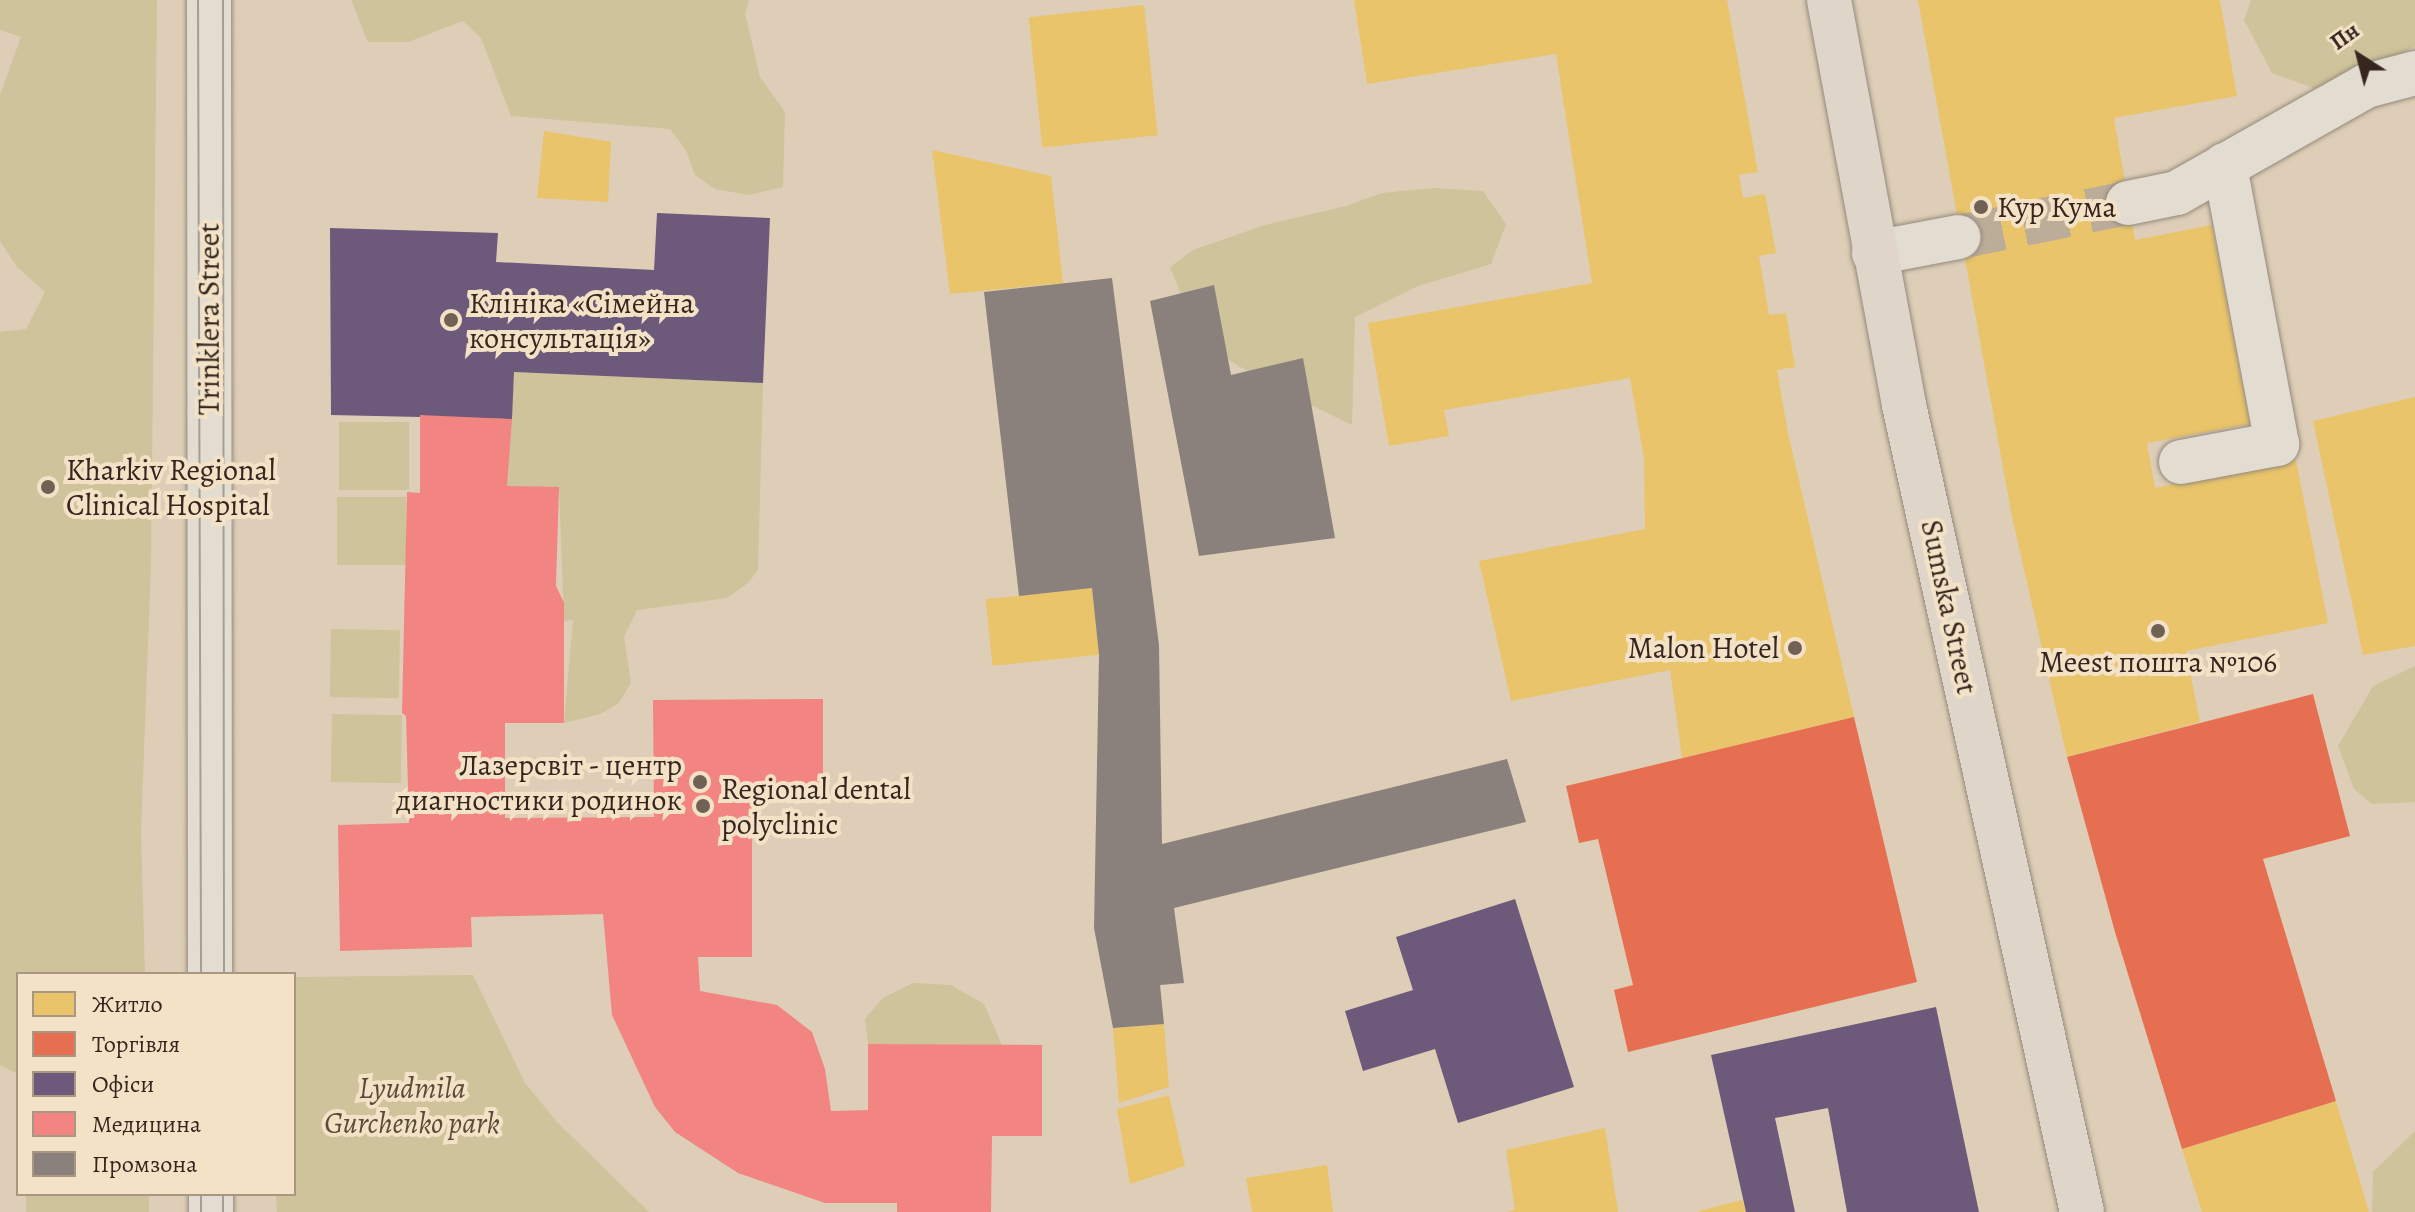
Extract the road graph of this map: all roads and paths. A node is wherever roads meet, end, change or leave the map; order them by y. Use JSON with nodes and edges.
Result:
{"nodes":[{"id":1,"x":209,"y":0,"type":"edge"},
{"id":2,"x":1829,"y":0,"type":"edge"},
{"id":3,"x":2415,"y":73,"type":"edge"},
{"id":4,"x":2225,"y":165,"type":"junction"},
{"id":5,"x":2128,"y":203,"type":"tunnel mouth"},
{"id":6,"x":1959,"y":237,"type":"tunnel mouth"},
{"id":7,"x":1874,"y":253,"type":"junction"},
{"id":8,"x":2181,"y":462,"type":"dead end"},
{"id":9,"x":210,"y":972,"type":"edge"},
{"id":10,"x":2082,"y":1212,"type":"edge"}],
"edges":[{"from":1,"to":9,"type":"street","name":"Trinklera Street"},
{"from":2,"to":7,"type":"main road","name":"Sumska Street"},
{"from":3,"to":4,"type":"street"},
{"from":4,"to":5,"type":"street"},
{"from":4,"to":8,"type":"street"},
{"from":6,"to":7,"type":"street"},
{"from":7,"to":10,"type":"main road","name":"Sumska Street"}]}
